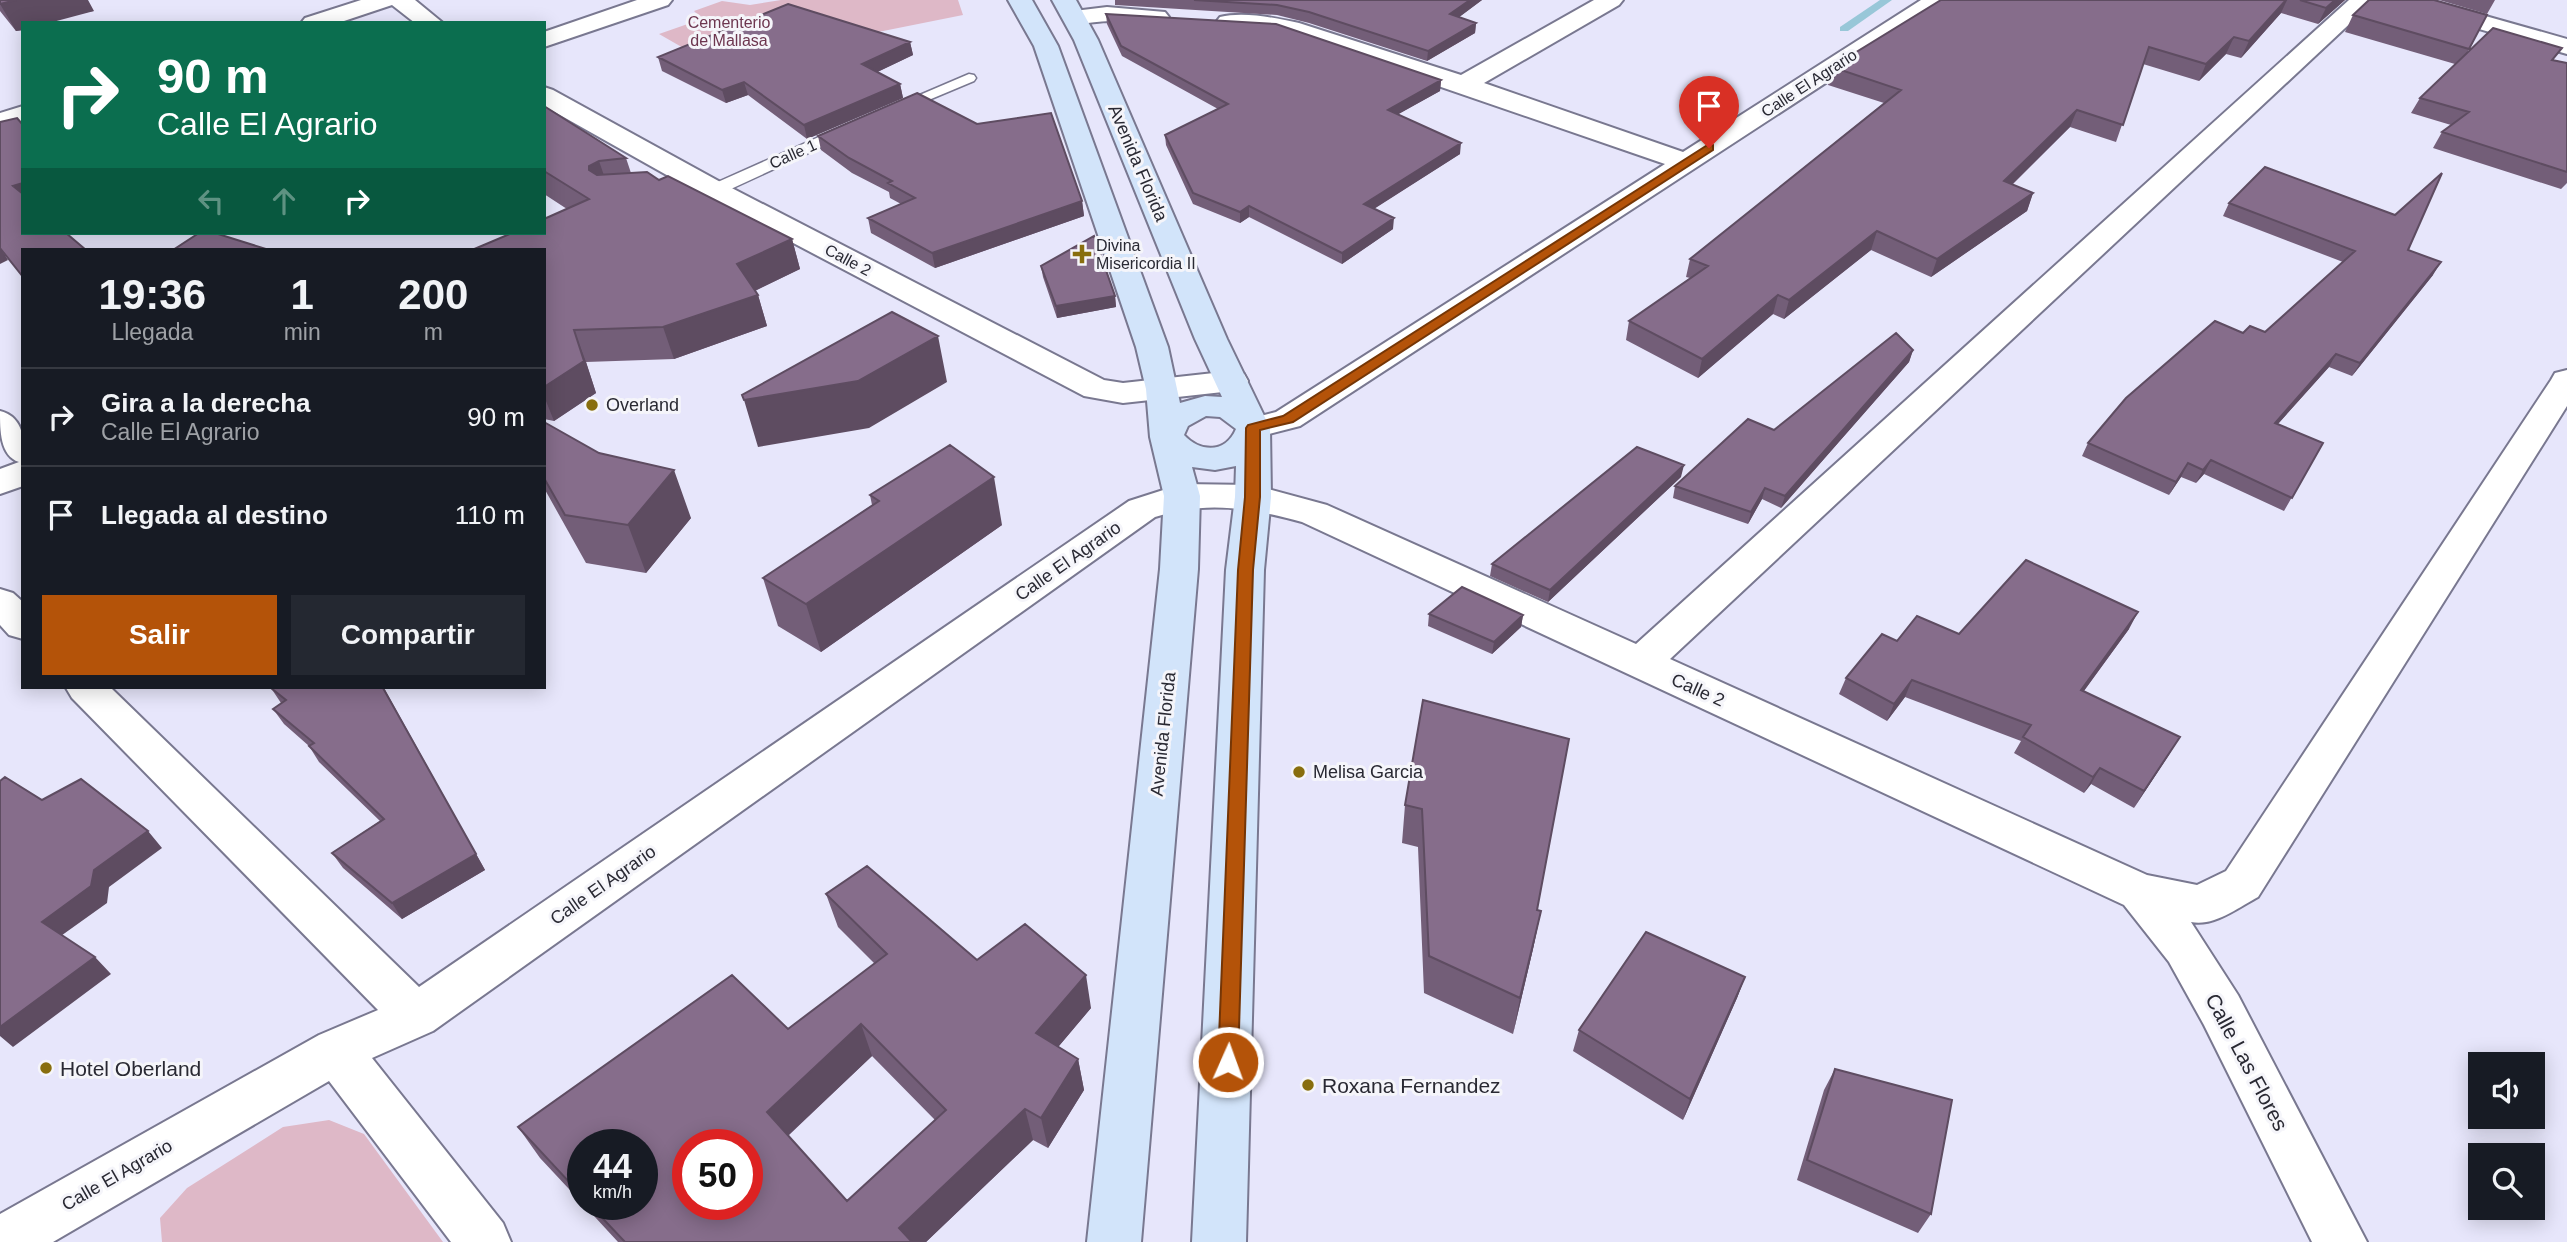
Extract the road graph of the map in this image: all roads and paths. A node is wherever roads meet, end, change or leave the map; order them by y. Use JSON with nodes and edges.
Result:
{"nodes":[{"id":1,"x":385,"y":0,"type":"edge"},
{"id":2,"x":400,"y":0,"type":"edge"},
{"id":3,"x":660,"y":0,"type":"edge"},
{"id":4,"x":1611,"y":0,"type":"edge"},
{"id":5,"x":1937,"y":0,"type":"edge"},
{"id":6,"x":2363,"y":0,"type":"edge"},
{"id":7,"x":2403,"y":0,"type":"edge"},
{"id":8,"x":1069,"y":8,"type":"edge"},
{"id":9,"x":1027,"y":12,"type":"edge"},
{"id":10,"x":1185,"y":19,"type":"edge"},
{"id":11,"x":319,"y":21,"type":"edge"},
{"id":12,"x":428,"y":21,"type":"edge"},
{"id":13,"x":1211,"y":21,"type":"edge"},
{"id":14,"x":546,"y":39,"type":"edge"},
{"id":15,"x":2567,"y":47,"type":"edge"},
{"id":16,"x":969,"y":78,"type":"dead end"},
{"id":17,"x":1463,"y":84,"type":"junction"},
{"id":18,"x":546,"y":96,"type":"edge"},
{"id":19,"x":21,"y":115,"type":"edge"},
{"id":20,"x":0,"y":121,"type":"edge"},
{"id":21,"x":1686,"y":162,"type":"junction"},
{"id":22,"x":714,"y":190,"type":"junction"},
{"id":23,"x":674,"y":193,"type":"edge"},
{"id":24,"x":2567,"y":380,"type":"edge"},
{"id":25,"x":1231,"y":381,"type":"junction"},
{"id":26,"x":1162,"y":389,"type":"junction"},
{"id":27,"x":0,"y":421,"type":"edge"},
{"id":28,"x":1253,"y":428,"type":"junction"},
{"id":29,"x":1167,"y":437,"type":"junction"},
{"id":30,"x":21,"y":449,"type":"edge"},
{"id":31,"x":21,"y":472,"type":"edge"},
{"id":32,"x":0,"y":483,"type":"edge"},
{"id":33,"x":1182,"y":496,"type":"junction"},
{"id":34,"x":1252,"y":497,"type":"junction"},
{"id":35,"x":0,"y":602,"type":"edge"},
{"id":36,"x":21,"y":623,"type":"edge"},
{"id":37,"x":1640,"y":664,"type":"junction"},
{"id":38,"x":87,"y":689,"type":"edge"},
{"id":39,"x":2140,"y":891,"type":"junction"},
{"id":40,"x":416,"y":1016,"type":"junction"},
{"id":41,"x":336,"y":1051,"type":"junction"},
{"id":42,"x":5,"y":1240,"type":"edge"},
{"id":43,"x":484,"y":1242,"type":"edge"},
{"id":44,"x":1114,"y":1242,"type":"edge"},
{"id":45,"x":1219,"y":1242,"type":"edge"},
{"id":46,"x":2340,"y":1242,"type":"edge"}],
"edges":[{"from":1,"to":11,"type":"street"},
{"from":2,"to":12,"type":"street"},
{"from":3,"to":14,"type":"street"},
{"from":4,"to":17,"type":"street"},
{"from":5,"to":21,"type":"street","name":"Calle El Agrario"},
{"from":6,"to":37,"type":"street"},
{"from":7,"to":15,"type":"street"},
{"from":8,"to":9,"type":"main road"},
{"from":8,"to":10,"type":"street"},
{"from":8,"to":25,"type":"main road","name":"Avenida Florida"},
{"from":9,"to":26,"type":"main road","name":"Avenida Florida"},
{"from":13,"to":17,"type":"street"},
{"from":16,"to":22,"type":"lane","name":"Calle 1"},
{"from":17,"to":21,"type":"street"},
{"from":18,"to":22,"type":"street","name":"Calle 2"},
{"from":19,"to":20,"type":"street"},
{"from":21,"to":28,"type":"street","name":"Calle El Agrario"},
{"from":22,"to":23,"type":"lane","name":"Calle 1"},
{"from":22,"to":26,"type":"street","name":"Calle 2"},
{"from":24,"to":39,"type":"street","name":"Calle 2"},
{"from":25,"to":26,"type":"street","name":"Calle 2"},
{"from":25,"to":28,"type":"main road","name":"Avenida Florida"},
{"from":26,"to":29,"type":"main road","name":"Avenida Florida"},
{"from":27,"to":30,"type":"street"},
{"from":28,"to":29,"type":"main road"},
{"from":28,"to":29,"type":"main road"},
{"from":28,"to":34,"type":"main road","name":"Avenida Florida"},
{"from":29,"to":33,"type":"main road","name":"Avenida Florida"},
{"from":31,"to":32,"type":"street"},
{"from":33,"to":34,"type":"street","name":"Calle El Agrario"},
{"from":33,"to":40,"type":"street","name":"Calle El Agrario"},
{"from":33,"to":44,"type":"main road","name":"Avenida Florida"},
{"from":34,"to":37,"type":"street","name":"Calle 2"},
{"from":34,"to":45,"type":"main road","name":"Avenida Florida"},
{"from":35,"to":36,"type":"street"},
{"from":37,"to":39,"type":"street","name":"Calle 2"},
{"from":38,"to":40,"type":"street"},
{"from":39,"to":46,"type":"street","name":"Calle Las Flores"},
{"from":40,"to":41,"type":"street","name":"Calle El Agrario"},
{"from":41,"to":42,"type":"street","name":"Calle El Agrario"},
{"from":41,"to":43,"type":"street"}]}
